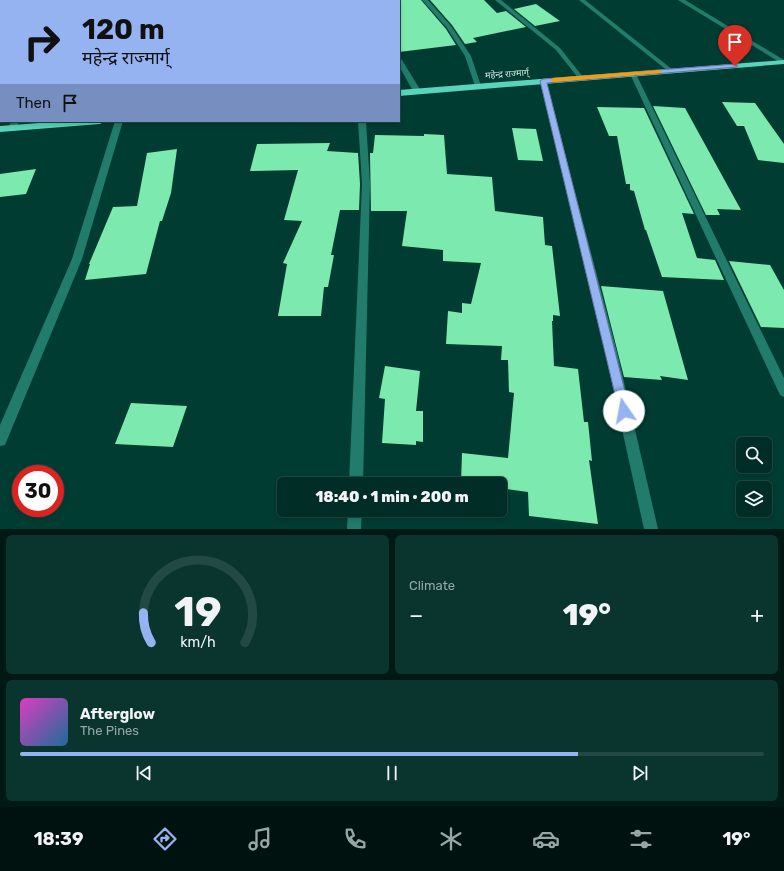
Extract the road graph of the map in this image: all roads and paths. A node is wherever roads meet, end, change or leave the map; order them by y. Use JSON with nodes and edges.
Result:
{"nodes":[{"id":1,"x":425,"y":0,"type":"edge"},
{"id":2,"x":498,"y":0,"type":"edge"},
{"id":3,"x":582,"y":0,"type":"edge"},
{"id":4,"x":681,"y":0,"type":"edge"},
{"id":5,"x":400,"y":62,"type":"edge"},
{"id":6,"x":783,"y":62,"type":"edge"},
{"id":7,"x":671,"y":71,"type":"junction"},
{"id":8,"x":633,"y":74,"type":"junction"},
{"id":9,"x":581,"y":78,"type":"junction"},
{"id":10,"x":543,"y":81,"type":"junction"},
{"id":11,"x":478,"y":86,"type":"junction"},
{"id":12,"x":417,"y":91,"type":"junction"},
{"id":13,"x":400,"y":93,"type":"edge"},
{"id":14,"x":71,"y":122,"type":"edge"},
{"id":15,"x":119,"y":122,"type":"edge"},
{"id":16,"x":362,"y":122,"type":"edge"},
{"id":17,"x":14,"y":124,"type":"edge"},
{"id":18,"x":0,"y":129,"type":"edge"},
{"id":19,"x":784,"y":391,"type":"edge"},
{"id":20,"x":0,"y":440,"type":"edge"},
{"id":21,"x":356,"y":477,"type":"edge"},
{"id":22,"x":355,"y":517,"type":"edge"},
{"id":23,"x":354,"y":529,"type":"edge"},
{"id":24,"x":651,"y":529,"type":"edge"}],
"edges":[{"from":1,"to":11,"type":"street"},
{"from":2,"to":9,"type":"street"},
{"from":3,"to":7,"type":"street"},
{"from":4,"to":6,"type":"street"},
{"from":5,"to":12,"type":"street"},
{"from":6,"to":7,"type":"highway","name":"महेन्द्र राज्मार्ग्"},
{"from":7,"to":8,"type":"highway","name":"महेन्द्र राज्मार्ग्"},
{"from":8,"to":9,"type":"highway","name":"महेन्द्र राज्मार्ग्"},
{"from":8,"to":19,"type":"street"},
{"from":9,"to":10,"type":"highway","name":"महेन्द्र राज्मार्ग्"},
{"from":10,"to":11,"type":"highway","name":"महेन्द्र राज्मार्ग्"},
{"from":10,"to":24,"type":"street"},
{"from":11,"to":12,"type":"highway","name":"महेन्द्र राज्मार्ग्"},
{"from":12,"to":13,"type":"highway","name":"महेन्द्र राज्मार्ग्"},
{"from":14,"to":17,"type":"highway"},
{"from":15,"to":20,"type":"street"},
{"from":16,"to":21,"type":"street"},
{"from":17,"to":18,"type":"highway"},
{"from":22,"to":23,"type":"street"}]}
